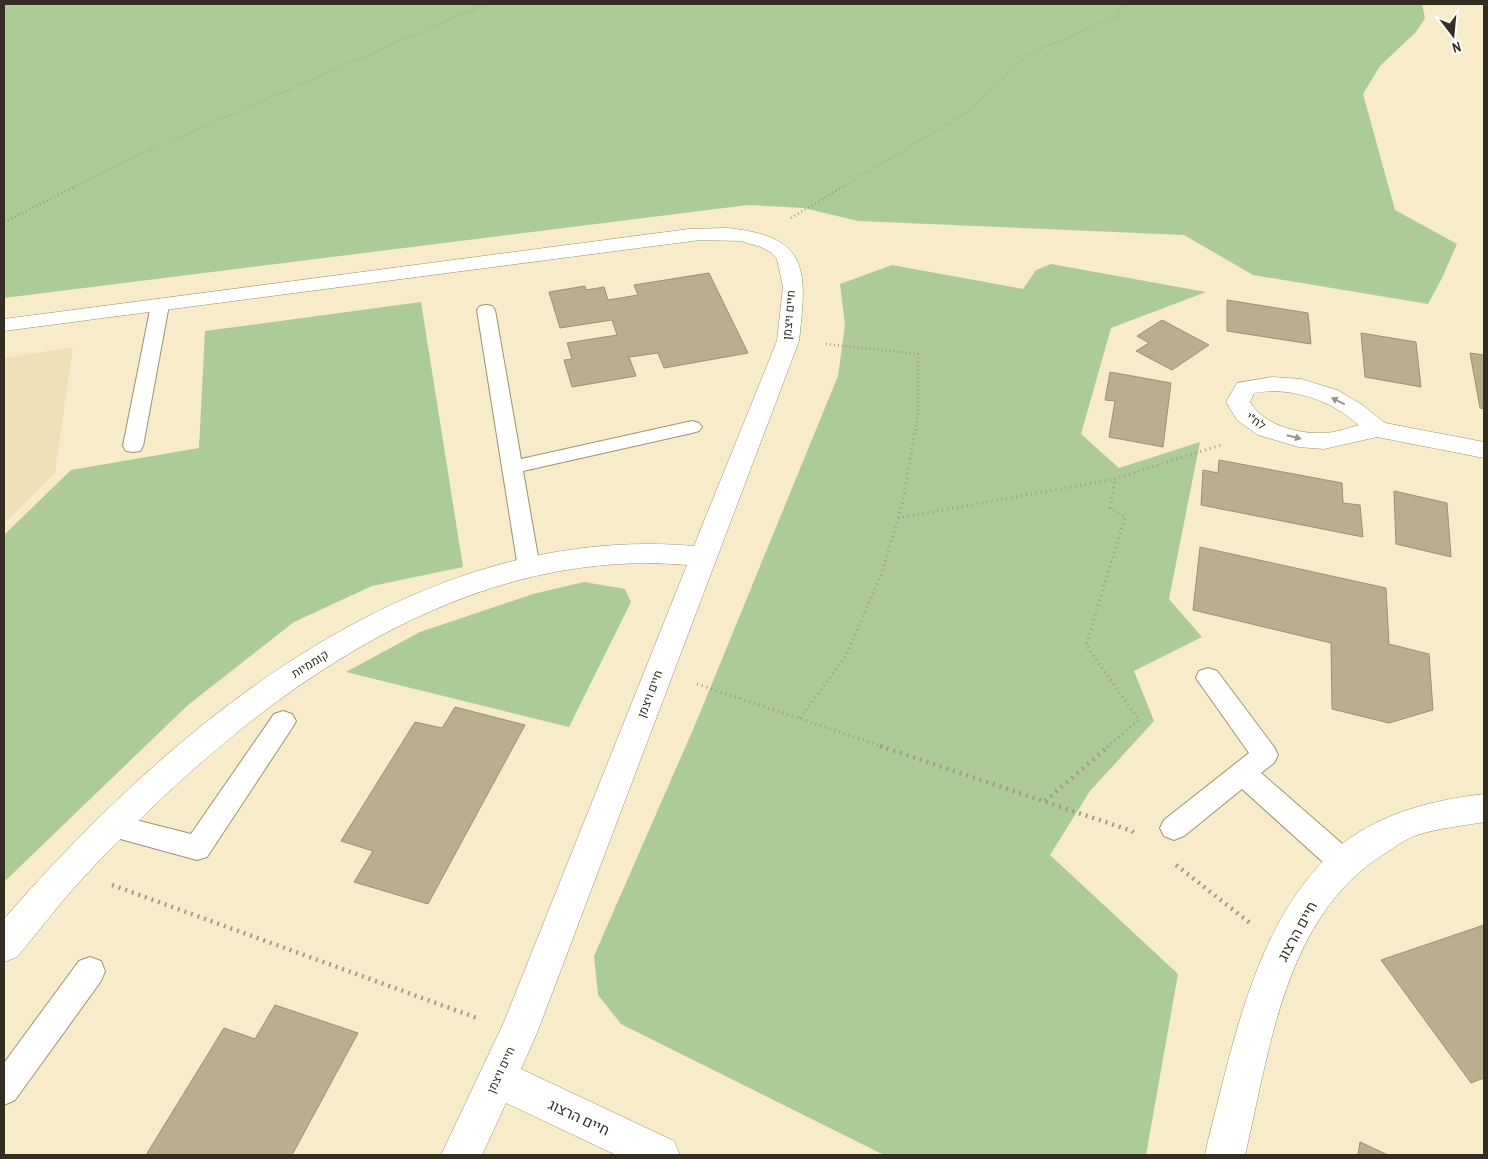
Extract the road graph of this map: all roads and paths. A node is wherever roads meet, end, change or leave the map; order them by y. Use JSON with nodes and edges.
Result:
{"nodes":[{"id":1,"x":484,"y":4,"type":"edge"},
{"id":2,"x":1123,"y":4,"type":"edge"},
{"id":3,"x":4,"y":222,"type":"edge"},
{"id":4,"x":757,"y":239,"type":"junction"},
{"id":5,"x":160,"y":305,"type":"junction"},
{"id":6,"x":486,"y":310,"type":"dead end"},
{"id":7,"x":4,"y":325,"type":"edge"},
{"id":8,"x":788,"y":341,"type":"junction"},
{"id":9,"x":692,"y":427,"type":"dead end"},
{"id":10,"x":1377,"y":429,"type":"junction"},
{"id":11,"x":1267,"y":430,"type":"junction"},
{"id":12,"x":133,"y":446,"type":"dead end"},
{"id":13,"x":1484,"y":450,"type":"edge"},
{"id":14,"x":513,"y":467,"type":"junction"},
{"id":15,"x":1115,"y":479,"type":"junction"},
{"id":16,"x":898,"y":518,"type":"junction"},
{"id":17,"x":704,"y":557,"type":"junction"},
{"id":18,"x":529,"y":568,"type":"junction"},
{"id":19,"x":659,"y":671,"type":"junction"},
{"id":20,"x":1208,"y":678,"type":"dead end"},
{"id":21,"x":800,"y":718,"type":"junction"},
{"id":22,"x":283,"y":721,"type":"dead end"},
{"id":23,"x":1243,"y":773,"type":"junction"},
{"id":24,"x":1045,"y":801,"type":"junction"},
{"id":25,"x":1484,"y":808,"type":"edge"},
{"id":26,"x":112,"y":826,"type":"junction"},
{"id":27,"x":1174,"y":828,"type":"dead end"},
{"id":28,"x":1138,"y":836,"type":"dead end"},
{"id":29,"x":1174,"y":864,"type":"dead end"},
{"id":30,"x":1346,"y":864,"type":"junction"},
{"id":31,"x":69,"y":869,"type":"junction"},
{"id":32,"x":4,"y":945,"type":"edge"},
{"id":33,"x":1284,"y":950,"type":"junction"},
{"id":34,"x":90,"y":971,"type":"dead end"},
{"id":35,"x":518,"y":1033,"type":"junction"},
{"id":36,"x":497,"y":1078,"type":"junction"},
{"id":37,"x":4,"y":1089,"type":"edge"},
{"id":38,"x":461,"y":1155,"type":"edge"},
{"id":39,"x":660,"y":1155,"type":"edge"},
{"id":40,"x":1225,"y":1155,"type":"edge"}],
"edges":[{"from":1,"to":3,"type":"path"},
{"from":2,"to":4,"type":"path"},
{"from":4,"to":5,"type":"street","name":"חיים ויצמן"},
{"from":4,"to":8,"type":"street","name":"חיים ויצמן"},
{"from":5,"to":7,"type":"street","name":"חיים ויצמן"},
{"from":5,"to":12,"type":"lane"},
{"from":6,"to":14,"type":"lane"},
{"from":8,"to":16,"type":"path"},
{"from":8,"to":17,"type":"street","name":"חיים ויצמן"},
{"from":9,"to":14,"type":"lane"},
{"from":11,"to":10,"type":"street","name":"לח\"י","one_way":true},
{"from":10,"to":11,"type":"street","name":"לח\"י","one_way":true},
{"from":10,"to":13,"type":"street","name":"לח\"י"},
{"from":11,"to":15,"type":"path"},
{"from":14,"to":18,"type":"lane"},
{"from":15,"to":16,"type":"path"},
{"from":15,"to":24,"type":"path"},
{"from":16,"to":21,"type":"path"},
{"from":17,"to":18,"type":"street","name":"קוממיות"},
{"from":17,"to":19,"type":"street","name":"חיים ויצמן"},
{"from":18,"to":26,"type":"street","name":"קוממיות"},
{"from":19,"to":21,"type":"path"},
{"from":19,"to":35,"type":"street","name":"חיים ויצמן"},
{"from":20,"to":23,"type":"lane"},
{"from":21,"to":24,"type":"path"},
{"from":22,"to":26,"type":"lane"},
{"from":23,"to":27,"type":"lane"},
{"from":23,"to":30,"type":"lane"},
{"from":24,"to":28,"type":"path"},
{"from":25,"to":30,"type":"street","name":"חיים הרצוג"},
{"from":26,"to":31,"type":"street","name":"קוממיות"},
{"from":29,"to":33,"type":"path"},
{"from":30,"to":33,"type":"street","name":"חיים הרצוג"},
{"from":31,"to":32,"type":"street","name":"קוממיות"},
{"from":31,"to":35,"type":"path"},
{"from":33,"to":40,"type":"street","name":"חיים הרצוג"},
{"from":34,"to":37,"type":"lane"},
{"from":35,"to":36,"type":"street","name":"חיים ויצמן"},
{"from":36,"to":38,"type":"street","name":"חיים ויצמן"},
{"from":36,"to":39,"type":"street","name":"חיים הרצוג"}]}
